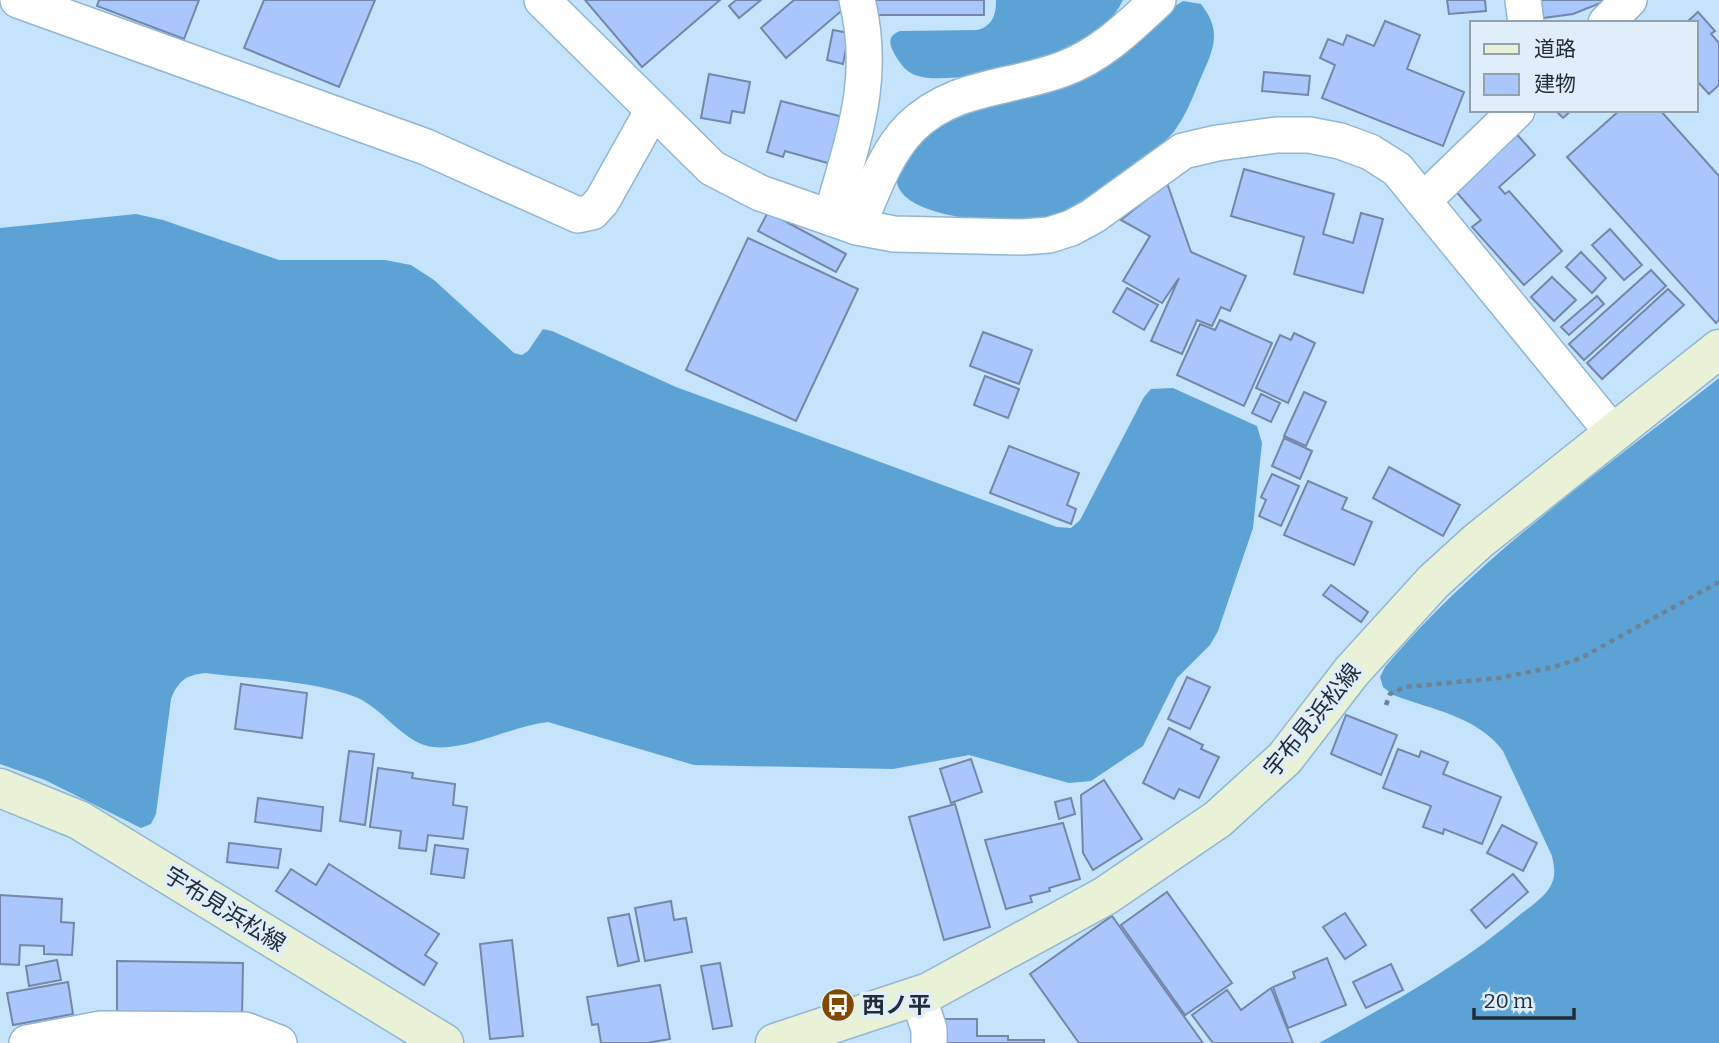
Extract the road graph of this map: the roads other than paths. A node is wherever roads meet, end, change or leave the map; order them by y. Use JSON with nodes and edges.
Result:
{"nodes":[{"id":1,"x":18,"y":0,"type":"edge"},
{"id":2,"x":542,"y":0,"type":"edge"},
{"id":3,"x":857,"y":0,"type":"edge"},
{"id":4,"x":1158,"y":0,"type":"edge"},
{"id":5,"x":1523,"y":0,"type":"edge"},
{"id":6,"x":1629,"y":0,"type":"edge"},
{"id":7,"x":1526,"y":21,"type":"edge"},
{"id":8,"x":1608,"y":21,"type":"edge"},
{"id":9,"x":653,"y":110,"type":"junction"},
{"id":10,"x":1515,"y":112,"type":"edge"},
{"id":11,"x":1423,"y":201,"type":"junction"},
{"id":12,"x":844,"y":223,"type":"junction"},
{"id":13,"x":1719,"y":349,"type":"edge"},
{"id":14,"x":1614,"y":433,"type":"junction"},
{"id":15,"x":0,"y":788,"type":"edge"},
{"id":16,"x":918,"y":996,"type":"junction"},
{"id":17,"x":27,"y":1043,"type":"edge"},
{"id":18,"x":279,"y":1043,"type":"edge"},
{"id":19,"x":444,"y":1043,"type":"edge"},
{"id":20,"x":775,"y":1043,"type":"edge"},
{"id":21,"x":929,"y":1043,"type":"edge"}],
"edges":[{"from":1,"to":9,"type":"street"},
{"from":2,"to":9,"type":"street"},
{"from":3,"to":12,"type":"street"},
{"from":4,"to":12,"type":"street"},
{"from":5,"to":7,"type":"street"},
{"from":6,"to":8,"type":"street"},
{"from":9,"to":12,"type":"street"},
{"from":10,"to":11,"type":"street"},
{"from":11,"to":12,"type":"street"},
{"from":11,"to":14,"type":"street"},
{"from":13,"to":14,"type":"main road","name":"宇布見浜松線"},
{"from":14,"to":16,"type":"main road","name":"宇布見浜松線"},
{"from":15,"to":19,"type":"main road","name":"宇布見浜松線"},
{"from":16,"to":20,"type":"main road","name":"宇布見浜松線"},
{"from":16,"to":21,"type":"street"},
{"from":17,"to":18,"type":"street"}]}
